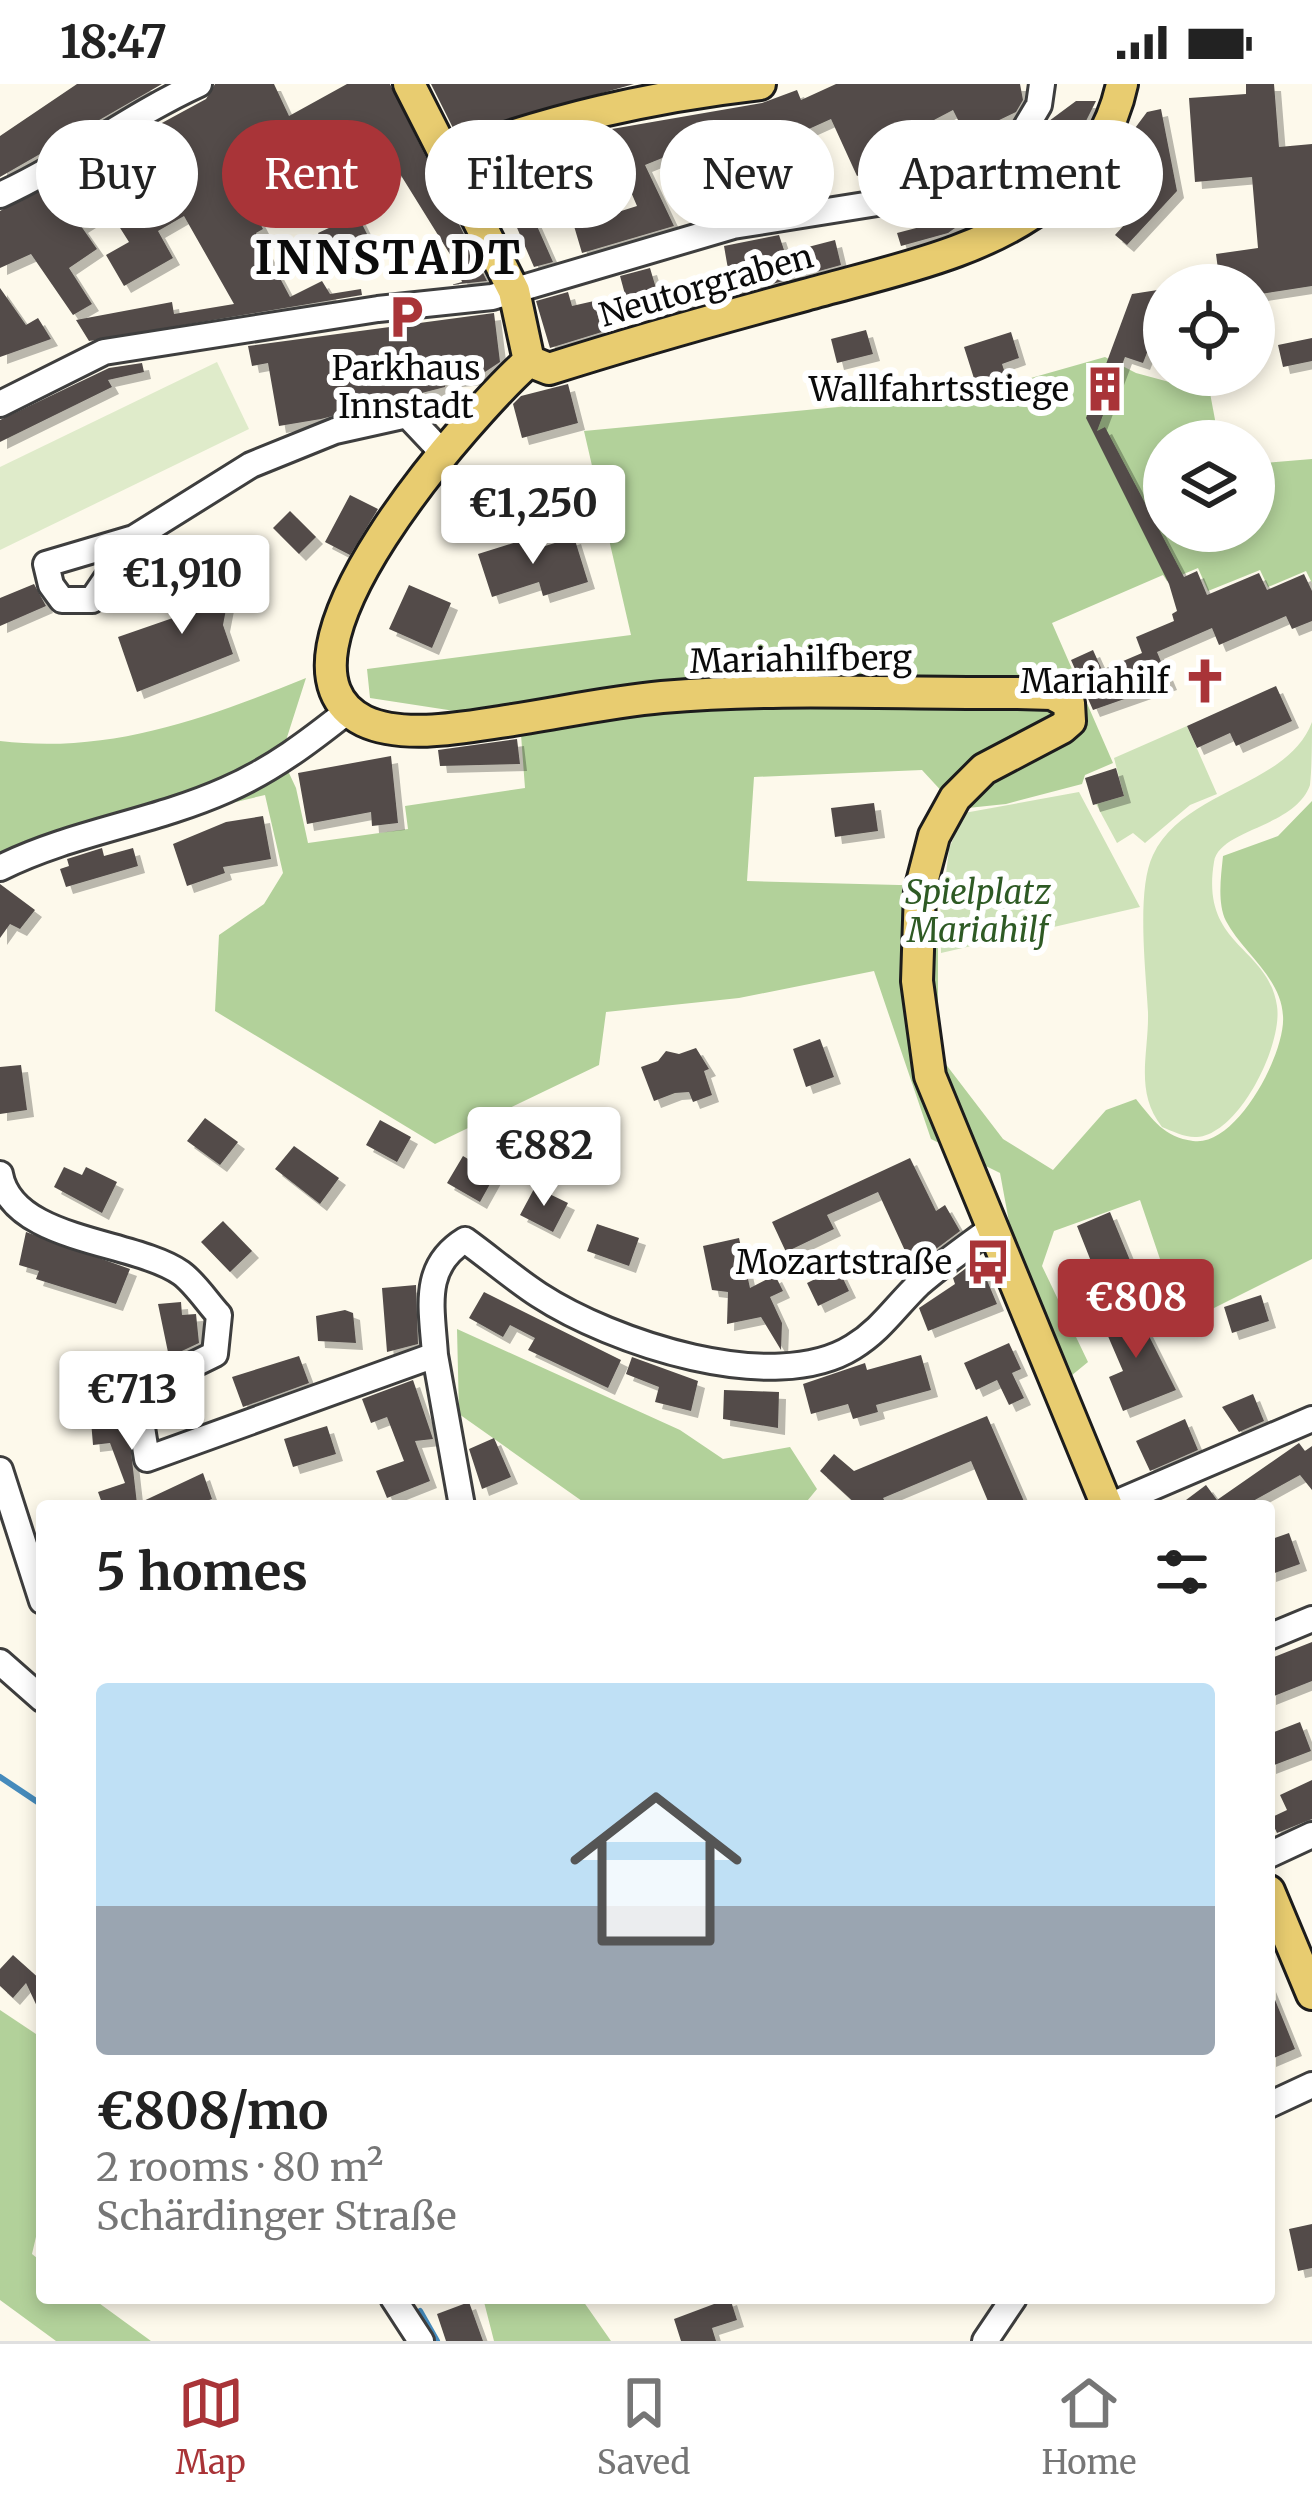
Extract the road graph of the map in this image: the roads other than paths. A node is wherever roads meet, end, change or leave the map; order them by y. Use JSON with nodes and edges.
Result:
{"nodes":[{"id":1,"x":199,"y":84,"type":"edge"},
{"id":2,"x":409,"y":84,"type":"edge"},
{"id":3,"x":760,"y":84,"type":"edge"},
{"id":4,"x":1042,"y":84,"type":"edge"},
{"id":5,"x":1121,"y":90,"type":"edge"},
{"id":6,"x":427,"y":120,"type":"edge"},
{"id":7,"x":552,"y":120,"type":"edge"},
{"id":8,"x":0,"y":195,"type":"edge"},
{"id":9,"x":482,"y":228,"type":"edge"},
{"id":10,"x":514,"y":291,"type":"junction"},
{"id":11,"x":529,"y":361,"type":"junction"},
{"id":12,"x":0,"y":404,"type":"edge"},
{"id":13,"x":441,"y":451,"type":"junction"},
{"id":14,"x":134,"y":538,"type":"dead end"},
{"id":15,"x":349,"y":710,"type":"junction"},
{"id":16,"x":0,"y":868,"type":"edge"},
{"id":17,"x":0,"y":1174,"type":"edge"},
{"id":18,"x":992,"y":1228,"type":"junction"},
{"id":19,"x":435,"y":1354,"type":"junction"},
{"id":20,"x":1312,"y":1420,"type":"edge"},
{"id":21,"x":0,"y":1470,"type":"edge"},
{"id":22,"x":461,"y":1500,"type":"edge"},
{"id":23,"x":1105,"y":1500,"type":"edge"},
{"id":24,"x":1122,"y":1500,"type":"edge"},
{"id":25,"x":36,"y":1582,"type":"edge"},
{"id":26,"x":1312,"y":1619,"type":"edge"},
{"id":27,"x":1275,"y":1634,"type":"edge"},
{"id":28,"x":0,"y":1662,"type":"edge"},
{"id":29,"x":36,"y":1694,"type":"edge"},
{"id":30,"x":1312,"y":1835,"type":"edge"},
{"id":31,"x":1275,"y":1852,"type":"edge"},
{"id":32,"x":1275,"y":1905,"type":"edge"},
{"id":33,"x":1312,"y":1994,"type":"edge"},
{"id":34,"x":1312,"y":2085,"type":"edge"},
{"id":35,"x":1275,"y":2102,"type":"edge"},
{"id":36,"x":397,"y":2304,"type":"edge"},
{"id":37,"x":1010,"y":2304,"type":"edge"},
{"id":38,"x":421,"y":2341,"type":"edge"},
{"id":39,"x":985,"y":2341,"type":"edge"}],
"edges":[{"from":1,"to":8,"type":"street"},
{"from":2,"to":6,"type":"main road"},
{"from":3,"to":7,"type":"main road"},
{"from":4,"to":10,"type":"street"},
{"from":5,"to":11,"type":"main road","name":"Neutorgraben"},
{"from":9,"to":10,"type":"main road"},
{"from":10,"to":11,"type":"main road"},
{"from":10,"to":12,"type":"street"},
{"from":11,"to":13,"type":"main road"},
{"from":13,"to":14,"type":"street"},
{"from":13,"to":15,"type":"main road"},
{"from":15,"to":16,"type":"street"},
{"from":15,"to":18,"type":"main road","name":"Mariahilfberg"},
{"from":17,"to":19,"type":"street"},
{"from":18,"to":19,"type":"street"},
{"from":18,"to":23,"type":"main road"},
{"from":19,"to":22,"type":"street"},
{"from":20,"to":24,"type":"street"},
{"from":21,"to":25,"type":"street"},
{"from":26,"to":27,"type":"street"},
{"from":28,"to":29,"type":"street"},
{"from":30,"to":31,"type":"street"},
{"from":32,"to":33,"type":"main road"},
{"from":34,"to":35,"type":"street"},
{"from":36,"to":38,"type":"street"},
{"from":37,"to":39,"type":"street"}]}
